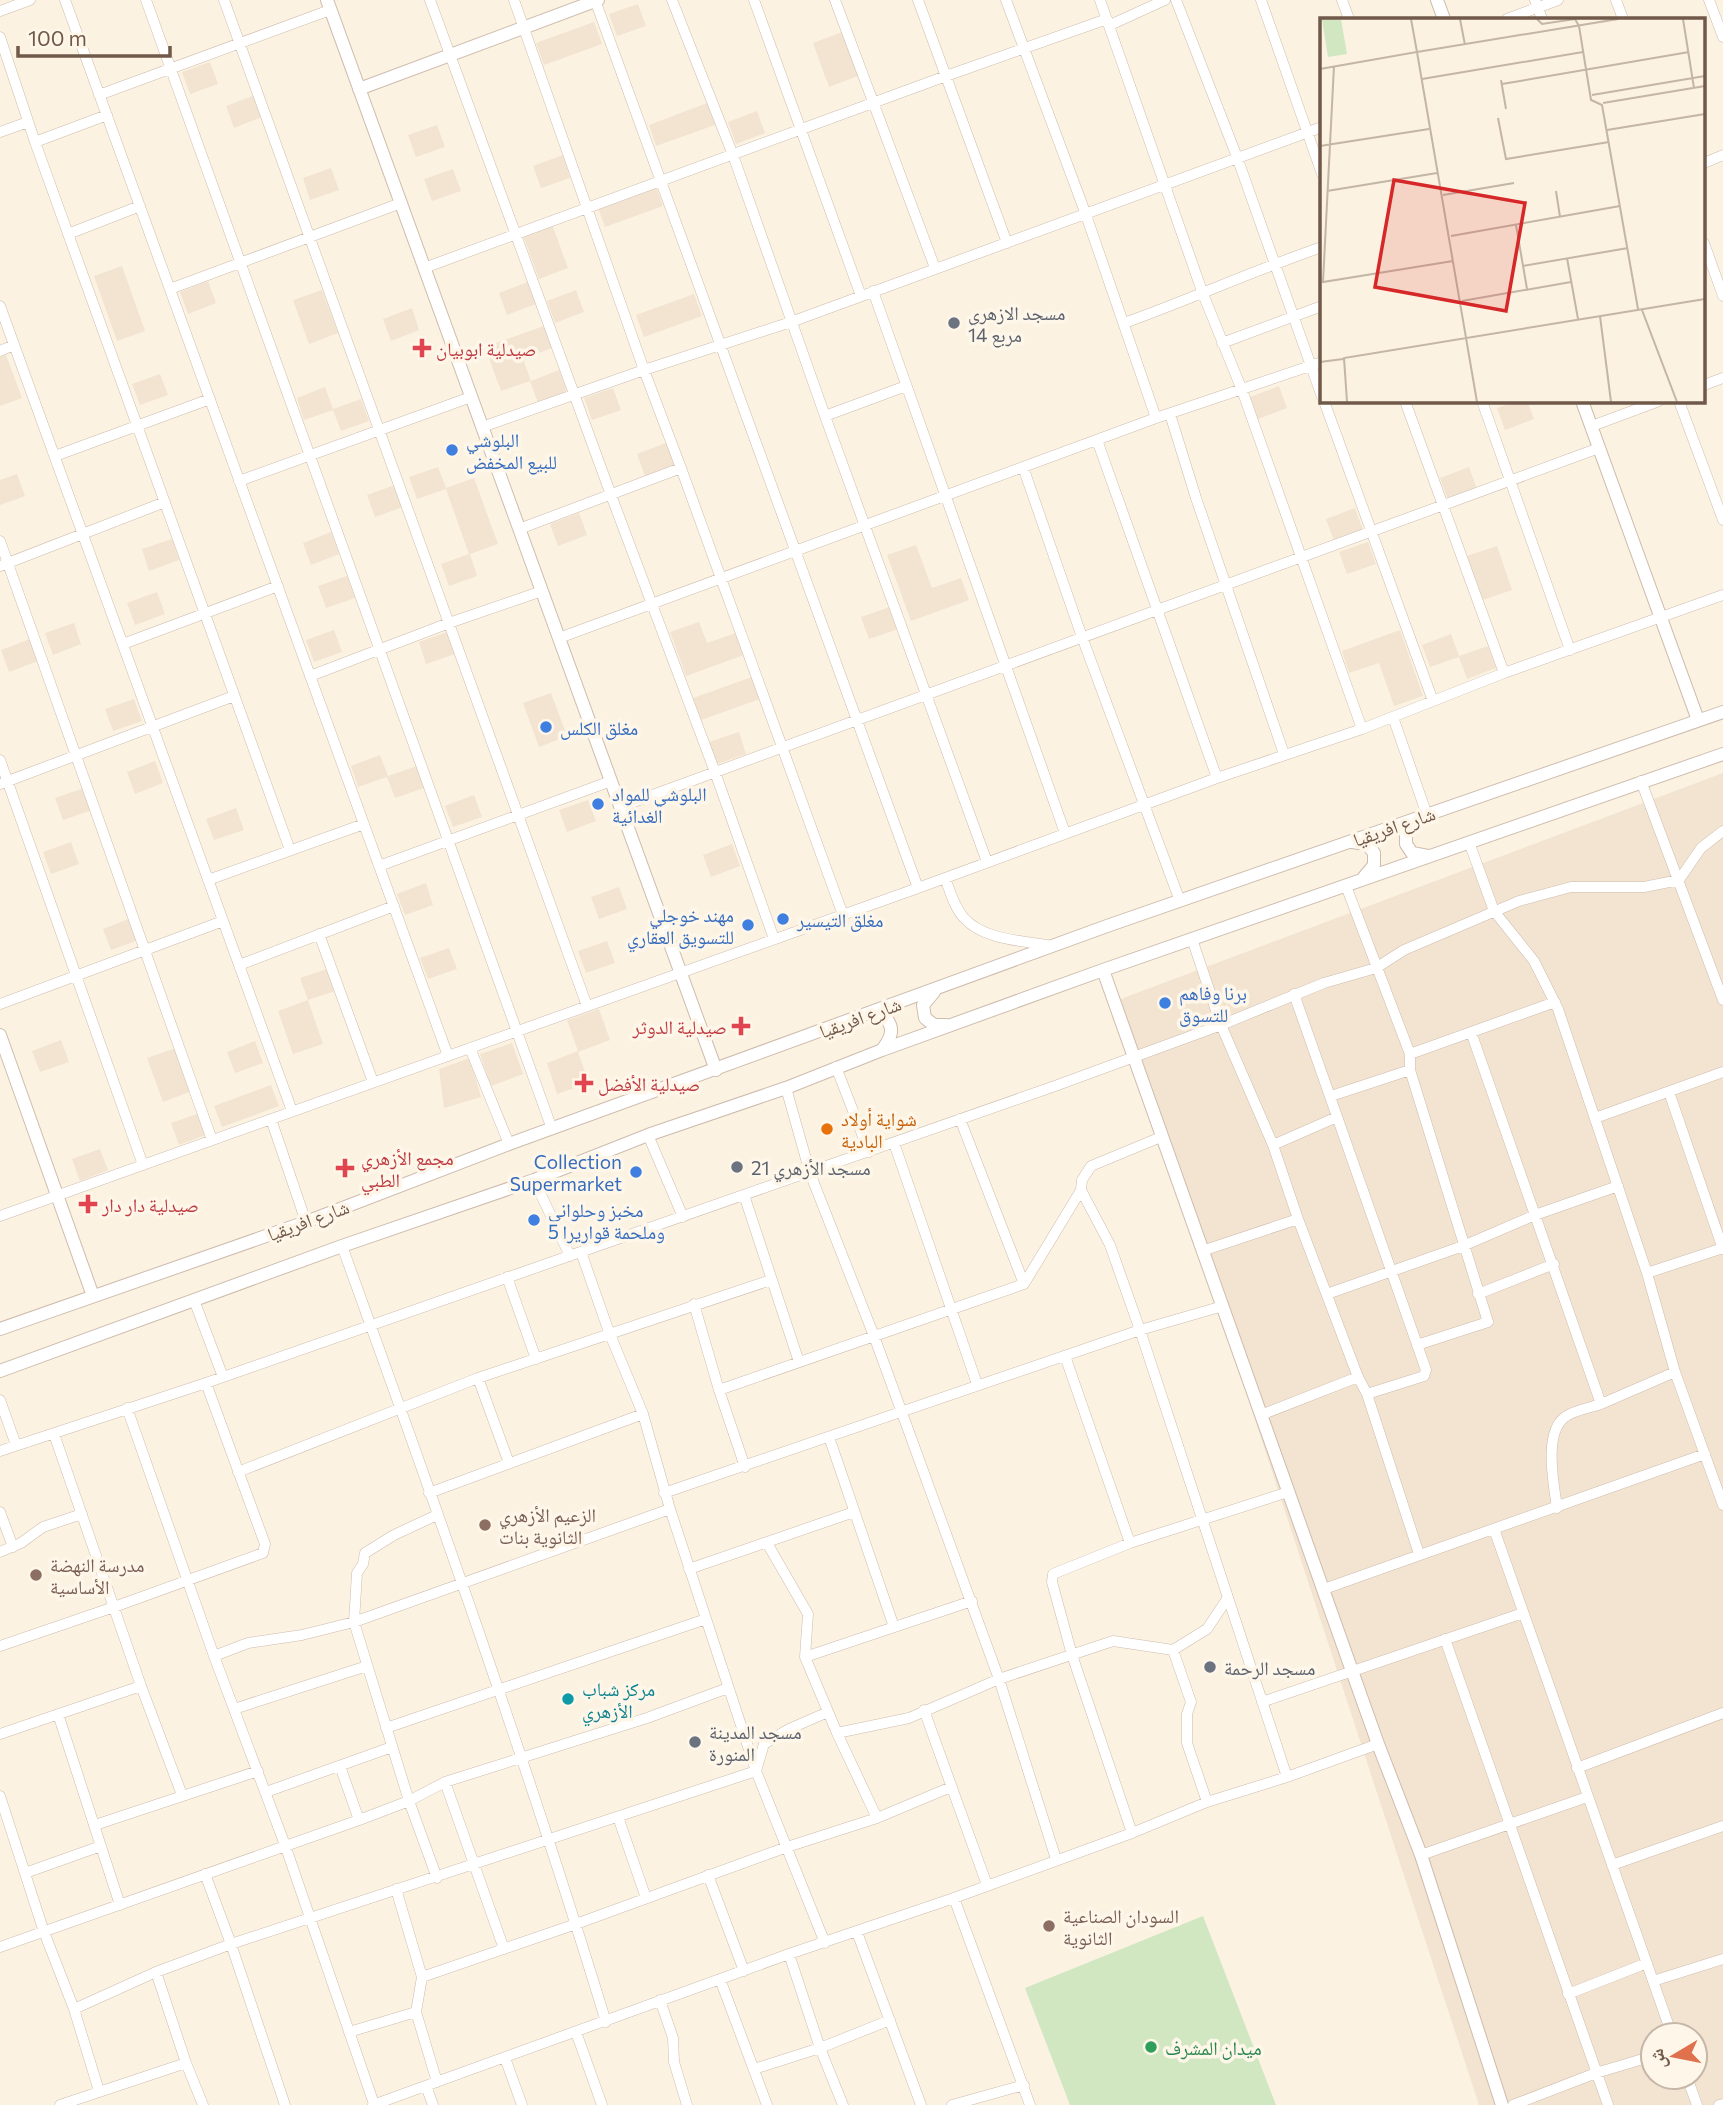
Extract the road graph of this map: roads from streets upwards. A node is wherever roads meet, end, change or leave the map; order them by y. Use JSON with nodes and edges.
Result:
{"nodes":[{"id":1,"x":30,"y":0,"type":"edge"},
{"id":2,"x":65,"y":0,"type":"edge"},
{"id":3,"x":146,"y":0,"type":"edge"},
{"id":4,"x":224,"y":0,"type":"edge"},
{"id":5,"x":430,"y":0,"type":"edge"},
{"id":6,"x":514,"y":0,"type":"edge"},
{"id":7,"x":596,"y":0,"type":"edge"},
{"id":8,"x":672,"y":0,"type":"edge"},
{"id":9,"x":754,"y":0,"type":"edge"},
{"id":10,"x":835,"y":0,"type":"edge"},
{"id":11,"x":919,"y":0,"type":"edge"},
{"id":12,"x":1006,"y":0,"type":"edge"},
{"id":13,"x":1100,"y":0,"type":"edge"},
{"id":14,"x":1165,"y":0,"type":"edge"},
{"id":15,"x":1176,"y":0,"type":"edge"},
{"id":16,"x":1261,"y":0,"type":"edge"},
{"id":17,"x":1342,"y":0,"type":"edge"},
{"id":18,"x":1437,"y":0,"type":"edge"},
{"id":19,"x":1558,"y":0,"type":"edge"},
{"id":20,"x":1616,"y":0,"type":"edge"},
{"id":21,"x":1709,"y":0,"type":"edge"},
{"id":22,"x":1537,"y":4,"type":"edge"},
{"id":23,"x":329,"y":5,"type":"edge"},
{"id":24,"x":0,"y":11,"type":"edge"},
{"id":25,"x":1349,"y":18,"type":"edge"},
{"id":26,"x":1444,"y":18,"type":"edge"},
{"id":27,"x":1509,"y":18,"type":"edge"},
{"id":28,"x":1623,"y":18,"type":"edge"},
{"id":29,"x":1108,"y":22,"type":"junction"},
{"id":30,"x":524,"y":28,"type":"junction"},
{"id":31,"x":0,"y":37,"type":"edge"},
{"id":32,"x":1723,"y":37,"type":"edge"},
{"id":33,"x":240,"y":44,"type":"junction"},
{"id":34,"x":1025,"y":48,"type":"junction"},
{"id":35,"x":449,"y":56,"type":"junction"},
{"id":36,"x":170,"y":68,"type":"junction"},
{"id":37,"x":946,"y":76,"type":"junction"},
{"id":38,"x":359,"y":89,"type":"junction"},
{"id":39,"x":99,"y":94,"type":"junction"},
{"id":40,"x":872,"y":104,"type":"junction"},
{"id":41,"x":107,"y":116,"type":"junction"},
{"id":42,"x":28,"y":122,"type":"junction"},
{"id":43,"x":1320,"y":128,"type":"edge"},
{"id":44,"x":801,"y":129,"type":"junction"},
{"id":45,"x":0,"y":132,"type":"edge"},
{"id":46,"x":1307,"y":132,"type":"junction"},
{"id":47,"x":35,"y":142,"type":"junction"},
{"id":48,"x":733,"y":155,"type":"junction"},
{"id":49,"x":1723,"y":155,"type":"edge"},
{"id":50,"x":1237,"y":157,"type":"junction"},
{"id":51,"x":1706,"y":162,"type":"edge"},
{"id":52,"x":1320,"y":168,"type":"edge"},
{"id":53,"x":661,"y":182,"type":"junction"},
{"id":54,"x":1165,"y":184,"type":"junction"},
{"id":55,"x":401,"y":203,"type":"junction"},
{"id":56,"x":140,"y":206,"type":"junction"},
{"id":57,"x":587,"y":208,"type":"junction"},
{"id":58,"x":1085,"y":212,"type":"junction"},
{"id":59,"x":516,"y":232,"type":"junction"},
{"id":60,"x":68,"y":234,"type":"junction"},
{"id":61,"x":310,"y":237,"type":"junction"},
{"id":62,"x":1007,"y":243,"type":"junction"},
{"id":63,"x":1320,"y":248,"type":"edge"},
{"id":64,"x":1706,"y":249,"type":"edge"},
{"id":65,"x":240,"y":262,"type":"junction"},
{"id":66,"x":1273,"y":263,"type":"junction"},
{"id":67,"x":424,"y":268,"type":"junction"},
{"id":68,"x":935,"y":268,"type":"junction"},
{"id":69,"x":170,"y":289,"type":"junction"},
{"id":70,"x":873,"y":291,"type":"junction"},
{"id":71,"x":1203,"y":295,"type":"junction"},
{"id":72,"x":861,"y":296,"type":"junction"},
{"id":73,"x":1723,"y":296,"type":"edge"},
{"id":74,"x":0,"y":306,"type":"edge"},
{"id":75,"x":1320,"y":307,"type":"edge"},
{"id":76,"x":1293,"y":318,"type":"junction"},
{"id":77,"x":791,"y":322,"type":"junction"},
{"id":78,"x":1124,"y":324,"type":"junction"},
{"id":79,"x":1222,"y":343,"type":"junction"},
{"id":80,"x":14,"y":345,"type":"junction"},
{"id":81,"x":720,"y":345,"type":"junction"},
{"id":82,"x":0,"y":351,"type":"edge"},
{"id":83,"x":1320,"y":363,"type":"edge"},
{"id":84,"x":1311,"y":366,"type":"junction"},
{"id":85,"x":644,"y":370,"type":"junction"},
{"id":86,"x":1723,"y":378,"type":"edge"},
{"id":87,"x":1706,"y":384,"type":"edge"},
{"id":88,"x":906,"y":386,"type":"junction"},
{"id":89,"x":1241,"y":390,"type":"junction"},
{"id":90,"x":1320,"y":391,"type":"edge"},
{"id":91,"x":575,"y":394,"type":"junction"},
{"id":92,"x":471,"y":397,"type":"junction"},
{"id":93,"x":210,"y":399,"type":"junction"},
{"id":94,"x":1324,"y":402,"type":"edge"},
{"id":95,"x":1405,"y":402,"type":"edge"},
{"id":96,"x":1482,"y":402,"type":"edge"},
{"id":97,"x":1582,"y":402,"type":"edge"},
{"id":98,"x":1657,"y":402,"type":"edge"},
{"id":99,"x":1678,"y":402,"type":"edge"},
{"id":100,"x":1170,"y":414,"type":"junction"},
{"id":101,"x":825,"y":416,"type":"junction"},
{"id":102,"x":1156,"y":418,"type":"junction"},
{"id":103,"x":137,"y":426,"type":"junction"},
{"id":104,"x":1591,"y":426,"type":"junction"},
{"id":105,"x":482,"y":427,"type":"junction"},
{"id":106,"x":379,"y":429,"type":"junction"},
{"id":107,"x":1097,"y":440,"type":"junction"},
{"id":108,"x":1599,"y":448,"type":"junction"},
{"id":109,"x":309,"y":454,"type":"junction"},
{"id":110,"x":55,"y":456,"type":"junction"},
{"id":111,"x":1023,"y":467,"type":"junction"},
{"id":112,"x":681,"y":468,"type":"junction"},
{"id":113,"x":1510,"y":480,"type":"junction"},
{"id":114,"x":239,"y":481,"type":"junction"},
{"id":115,"x":611,"y":495,"type":"junction"},
{"id":116,"x":945,"y":496,"type":"junction"},
{"id":117,"x":164,"y":502,"type":"junction"},
{"id":118,"x":1443,"y":505,"type":"junction"},
{"id":119,"x":1723,"y":520,"type":"edge"},
{"id":120,"x":864,"y":526,"type":"junction"},
{"id":121,"x":519,"y":529,"type":"junction"},
{"id":122,"x":1371,"y":530,"type":"junction"},
{"id":123,"x":83,"y":535,"type":"junction"},
{"id":124,"x":0,"y":541,"type":"edge"},
{"id":125,"x":795,"y":551,"type":"junction"},
{"id":126,"x":1300,"y":556,"type":"junction"},
{"id":127,"x":4,"y":565,"type":"edge"},
{"id":128,"x":721,"y":578,"type":"junction"},
{"id":129,"x":1227,"y":583,"type":"junction"},
{"id":130,"x":278,"y":586,"type":"junction"},
{"id":131,"x":542,"y":591,"type":"junction"},
{"id":132,"x":1723,"y":595,"type":"edge"},
{"id":133,"x":653,"y":603,"type":"junction"},
{"id":134,"x":1157,"y":608,"type":"junction"},
{"id":135,"x":205,"y":614,"type":"junction"},
{"id":136,"x":1661,"y":616,"type":"junction"},
{"id":137,"x":449,"y":623,"type":"junction"},
{"id":138,"x":1082,"y":637,"type":"junction"},
{"id":139,"x":559,"y":638,"type":"junction"},
{"id":140,"x":123,"y":644,"type":"junction"},
{"id":141,"x":379,"y":649,"type":"junction"},
{"id":142,"x":1570,"y":650,"type":"junction"},
{"id":143,"x":1004,"y":666,"type":"junction"},
{"id":144,"x":1504,"y":673,"type":"junction"},
{"id":145,"x":310,"y":676,"type":"junction"},
{"id":146,"x":926,"y":694,"type":"junction"},
{"id":147,"x":234,"y":696,"type":"junction"},
{"id":148,"x":1433,"y":701,"type":"junction"},
{"id":149,"x":1723,"y":712,"type":"edge"},
{"id":150,"x":1393,"y":717,"type":"junction"},
{"id":151,"x":856,"y":720,"type":"junction"},
{"id":152,"x":1698,"y":720,"type":"junction"},
{"id":153,"x":153,"y":727,"type":"junction"},
{"id":154,"x":1362,"y":729,"type":"junction"},
{"id":155,"x":783,"y":748,"type":"junction"},
{"id":156,"x":1284,"y":754,"type":"junction"},
{"id":157,"x":1723,"y":754,"type":"edge"},
{"id":158,"x":76,"y":756,"type":"junction"},
{"id":159,"x":0,"y":760,"type":"edge"},
{"id":160,"x":715,"y":772,"type":"junction"},
{"id":161,"x":1217,"y":778,"type":"junction"},
{"id":162,"x":611,"y":781,"type":"junction"},
{"id":163,"x":1641,"y":781,"type":"junction"},
{"id":164,"x":4,"y":782,"type":"edge"},
{"id":165,"x":1144,"y":806,"type":"junction"},
{"id":166,"x":620,"y":807,"type":"junction"},
{"id":167,"x":518,"y":815,"type":"junction"},
{"id":168,"x":1424,"y":816,"type":"junction"},
{"id":169,"x":364,"y":824,"type":"junction"},
{"id":170,"x":1723,"y":831,"type":"edge"},
{"id":171,"x":1065,"y":833,"type":"junction"},
{"id":172,"x":449,"y":841,"type":"junction"},
{"id":173,"x":1349,"y":842,"type":"junction"},
{"id":174,"x":1469,"y":842,"type":"junction"},
{"id":175,"x":289,"y":850,"type":"junction"},
{"id":176,"x":1434,"y":855,"type":"junction"},
{"id":177,"x":987,"y":862,"type":"junction"},
{"id":178,"x":379,"y":866,"type":"junction"},
{"id":179,"x":945,"y":878,"type":"junction"},
{"id":180,"x":208,"y":880,"type":"junction"},
{"id":181,"x":1679,"y":880,"type":"junction"},
{"id":182,"x":1352,"y":883,"type":"junction"},
{"id":183,"x":918,"y":888,"type":"junction"},
{"id":184,"x":1180,"y":901,"type":"junction"},
{"id":185,"x":394,"y":906,"type":"junction"},
{"id":186,"x":1494,"y":911,"type":"junction"},
{"id":187,"x":843,"y":915,"type":"junction"},
{"id":188,"x":223,"y":921,"type":"junction"},
{"id":189,"x":319,"y":934,"type":"junction"},
{"id":190,"x":774,"y":939,"type":"junction"},
{"id":191,"x":1192,"y":939,"type":"junction"},
{"id":192,"x":1053,"y":946,"type":"junction"},
{"id":193,"x":145,"y":950,"type":"junction"},
{"id":194,"x":239,"y":965,"type":"junction"},
{"id":195,"x":1376,"y":968,"type":"junction"},
{"id":196,"x":1103,"y":970,"type":"junction"},
{"id":197,"x":680,"y":972,"type":"junction"},
{"id":198,"x":76,"y":977,"type":"junction"},
{"id":199,"x":936,"y":989,"type":"junction"},
{"id":200,"x":1294,"y":995,"type":"junction"},
{"id":201,"x":1723,"y":1000,"type":"edge"},
{"id":202,"x":1555,"y":1002,"type":"junction"},
{"id":203,"x":0,"y":1004,"type":"edge"},
{"id":204,"x":587,"y":1006,"type":"junction"},
{"id":205,"x":872,"y":1012,"type":"junction"},
{"id":206,"x":951,"y":1025,"type":"junction"},
{"id":207,"x":1221,"y":1025,"type":"junction"},
{"id":208,"x":517,"y":1031,"type":"junction"},
{"id":209,"x":1471,"y":1032,"type":"junction"},
{"id":210,"x":0,"y":1035,"type":"edge"},
{"id":211,"x":470,"y":1048,"type":"junction"},
{"id":212,"x":882,"y":1050,"type":"junction"},
{"id":213,"x":1410,"y":1054,"type":"junction"},
{"id":214,"x":448,"y":1056,"type":"junction"},
{"id":215,"x":1133,"y":1056,"type":"junction"},
{"id":216,"x":836,"y":1067,"type":"junction"},
{"id":217,"x":716,"y":1070,"type":"junction"},
{"id":218,"x":1410,"y":1070,"type":"junction"},
{"id":219,"x":1723,"y":1072,"type":"edge"},
{"id":220,"x":373,"y":1083,"type":"junction"},
{"id":221,"x":786,"y":1088,"type":"junction"},
{"id":222,"x":1669,"y":1092,"type":"junction"},
{"id":223,"x":1331,"y":1096,"type":"junction"},
{"id":224,"x":292,"y":1111,"type":"junction"},
{"id":225,"x":1337,"y":1117,"type":"junction"},
{"id":226,"x":1595,"y":1118,"type":"junction"},
{"id":227,"x":271,"y":1119,"type":"junction"},
{"id":228,"x":960,"y":1119,"type":"junction"},
{"id":229,"x":552,"y":1129,"type":"junction"},
{"id":230,"x":648,"y":1135,"type":"junction"},
{"id":231,"x":1161,"y":1137,"type":"junction"},
{"id":232,"x":212,"y":1140,"type":"junction"},
{"id":233,"x":894,"y":1143,"type":"junction"},
{"id":234,"x":509,"y":1144,"type":"junction"},
{"id":235,"x":1273,"y":1145,"type":"junction"},
{"id":236,"x":869,"y":1152,"type":"junction"},
{"id":237,"x":143,"y":1165,"type":"junction"},
{"id":238,"x":810,"y":1173,"type":"junction"},
{"id":239,"x":534,"y":1180,"type":"junction"},
{"id":240,"x":1618,"y":1186,"type":"junction"},
{"id":241,"x":1081,"y":1190,"type":"junction"},
{"id":242,"x":58,"y":1195,"type":"junction"},
{"id":243,"x":744,"y":1195,"type":"junction"},
{"id":244,"x":1535,"y":1215,"type":"junction"},
{"id":245,"x":0,"y":1216,"type":"edge"},
{"id":246,"x":683,"y":1217,"type":"junction"},
{"id":247,"x":1298,"y":1219,"type":"junction"},
{"id":248,"x":306,"y":1222,"type":"junction"},
{"id":249,"x":342,"y":1246,"type":"junction"},
{"id":250,"x":1463,"y":1246,"type":"junction"},
{"id":251,"x":1723,"y":1249,"type":"edge"},
{"id":252,"x":1202,"y":1251,"type":"junction"},
{"id":253,"x":581,"y":1252,"type":"junction"},
{"id":254,"x":570,"y":1256,"type":"junction"},
{"id":255,"x":1554,"y":1264,"type":"junction"},
{"id":256,"x":1393,"y":1271,"type":"junction"},
{"id":257,"x":1647,"y":1273,"type":"junction"},
{"id":258,"x":507,"y":1277,"type":"junction"},
{"id":259,"x":771,"y":1280,"type":"junction"},
{"id":260,"x":1024,"y":1284,"type":"junction"},
{"id":261,"x":1327,"y":1294,"type":"junction"},
{"id":262,"x":1478,"y":1294,"type":"junction"},
{"id":263,"x":93,"y":1296,"type":"junction"},
{"id":264,"x":194,"y":1300,"type":"junction"},
{"id":265,"x":694,"y":1304,"type":"junction"},
{"id":266,"x":1223,"y":1306,"type":"junction"},
{"id":267,"x":951,"y":1310,"type":"junction"},
{"id":268,"x":370,"y":1324,"type":"junction"},
{"id":269,"x":0,"y":1329,"type":"edge"},
{"id":270,"x":1140,"y":1329,"type":"junction"},
{"id":271,"x":609,"y":1332,"type":"junction"},
{"id":272,"x":874,"y":1336,"type":"junction"},
{"id":273,"x":1417,"y":1345,"type":"junction"},
{"id":274,"x":1065,"y":1356,"type":"junction"},
{"id":275,"x":536,"y":1359,"type":"junction"},
{"id":276,"x":799,"y":1362,"type":"junction"},
{"id":277,"x":0,"y":1371,"type":"edge"},
{"id":278,"x":1675,"y":1373,"type":"junction"},
{"id":279,"x":223,"y":1377,"type":"junction"},
{"id":280,"x":1358,"y":1377,"type":"junction"},
{"id":281,"x":478,"y":1378,"type":"junction"},
{"id":282,"x":206,"y":1383,"type":"junction"},
{"id":283,"x":977,"y":1384,"type":"junction"},
{"id":284,"x":719,"y":1390,"type":"junction"},
{"id":285,"x":1367,"y":1394,"type":"junction"},
{"id":286,"x":0,"y":1400,"type":"edge"},
{"id":287,"x":1601,"y":1404,"type":"junction"},
{"id":288,"x":128,"y":1408,"type":"junction"},
{"id":289,"x":400,"y":1410,"type":"junction"},
{"id":290,"x":900,"y":1411,"type":"junction"},
{"id":291,"x":643,"y":1414,"type":"junction"},
{"id":292,"x":1261,"y":1415,"type":"junction"},
{"id":293,"x":54,"y":1434,"type":"junction"},
{"id":294,"x":829,"y":1437,"type":"junction"},
{"id":295,"x":16,"y":1445,"type":"junction"},
{"id":296,"x":0,"y":1451,"type":"edge"},
{"id":297,"x":1705,"y":1454,"type":"junction"},
{"id":298,"x":509,"y":1463,"type":"junction"},
{"id":299,"x":746,"y":1467,"type":"junction"},
{"id":300,"x":239,"y":1472,"type":"junction"},
{"id":301,"x":1288,"y":1492,"type":"junction"},
{"id":302,"x":429,"y":1493,"type":"junction"},
{"id":303,"x":664,"y":1493,"type":"junction"},
{"id":304,"x":1723,"y":1505,"type":"edge"},
{"id":305,"x":1557,"y":1508,"type":"junction"},
{"id":306,"x":670,"y":1509,"type":"junction"},
{"id":307,"x":0,"y":1512,"type":"edge"},
{"id":308,"x":854,"y":1513,"type":"junction"},
{"id":309,"x":82,"y":1514,"type":"junction"},
{"id":310,"x":437,"y":1515,"type":"junction"},
{"id":311,"x":1203,"y":1521,"type":"junction"},
{"id":312,"x":1494,"y":1529,"type":"junction"},
{"id":313,"x":767,"y":1543,"type":"junction"},
{"id":314,"x":1130,"y":1543,"type":"junction"},
{"id":315,"x":13,"y":1547,"type":"junction"},
{"id":316,"x":0,"y":1552,"type":"edge"},
{"id":317,"x":1419,"y":1554,"type":"junction"},
{"id":318,"x":689,"y":1569,"type":"junction"},
{"id":319,"x":187,"y":1581,"type":"junction"},
{"id":320,"x":462,"y":1582,"type":"junction"},
{"id":321,"x":1324,"y":1589,"type":"junction"},
{"id":322,"x":1227,"y":1599,"type":"junction"},
{"id":323,"x":972,"y":1601,"type":"junction"},
{"id":324,"x":114,"y":1608,"type":"junction"},
{"id":325,"x":1523,"y":1613,"type":"junction"},
{"id":326,"x":706,"y":1619,"type":"junction"},
{"id":327,"x":354,"y":1622,"type":"junction"},
{"id":328,"x":894,"y":1627,"type":"junction"},
{"id":329,"x":1445,"y":1639,"type":"junction"},
{"id":330,"x":0,"y":1646,"type":"edge"},
{"id":331,"x":1173,"y":1650,"type":"junction"},
{"id":332,"x":214,"y":1656,"type":"junction"},
{"id":333,"x":1072,"y":1656,"type":"junction"},
{"id":334,"x":805,"y":1657,"type":"junction"},
{"id":335,"x":367,"y":1666,"type":"junction"},
{"id":336,"x":1352,"y":1670,"type":"junction"},
{"id":337,"x":999,"y":1679,"type":"junction"},
{"id":338,"x":141,"y":1686,"type":"junction"},
{"id":339,"x":728,"y":1688,"type":"junction"},
{"id":340,"x":498,"y":1689,"type":"junction"},
{"id":341,"x":1262,"y":1702,"type":"junction"},
{"id":342,"x":234,"y":1709,"type":"junction"},
{"id":343,"x":924,"y":1710,"type":"junction"},
{"id":344,"x":828,"y":1712,"type":"junction"},
{"id":345,"x":1723,"y":1713,"type":"edge"},
{"id":346,"x":58,"y":1714,"type":"junction"},
{"id":347,"x":386,"y":1728,"type":"junction"},
{"id":348,"x":836,"y":1733,"type":"junction"},
{"id":349,"x":0,"y":1734,"type":"edge"},
{"id":350,"x":1378,"y":1744,"type":"junction"},
{"id":351,"x":392,"y":1748,"type":"junction"},
{"id":352,"x":521,"y":1759,"type":"junction"},
{"id":353,"x":340,"y":1766,"type":"junction"},
{"id":354,"x":1577,"y":1768,"type":"junction"},
{"id":355,"x":258,"y":1770,"type":"junction"},
{"id":356,"x":756,"y":1771,"type":"junction"},
{"id":357,"x":1287,"y":1777,"type":"junction"},
{"id":358,"x":446,"y":1782,"type":"junction"},
{"id":359,"x":951,"y":1787,"type":"junction"},
{"id":360,"x":266,"y":1792,"type":"junction"},
{"id":361,"x":182,"y":1795,"type":"junction"},
{"id":362,"x":0,"y":1796,"type":"edge"},
{"id":363,"x":1587,"y":1797,"type":"junction"},
{"id":364,"x":409,"y":1801,"type":"junction"},
{"id":365,"x":1207,"y":1802,"type":"junction"},
{"id":366,"x":618,"y":1817,"type":"junction"},
{"id":367,"x":877,"y":1818,"type":"junction"},
{"id":368,"x":359,"y":1820,"type":"junction"},
{"id":369,"x":1510,"y":1824,"type":"junction"},
{"id":370,"x":95,"y":1825,"type":"junction"},
{"id":371,"x":1723,"y":1826,"type":"edge"},
{"id":372,"x":1132,"y":1833,"type":"junction"},
{"id":373,"x":548,"y":1840,"type":"junction"},
{"id":374,"x":285,"y":1845,"type":"junction"},
{"id":375,"x":101,"y":1846,"type":"junction"},
{"id":376,"x":787,"y":1847,"type":"junction"},
{"id":377,"x":1420,"y":1855,"type":"junction"},
{"id":378,"x":1056,"y":1859,"type":"junction"},
{"id":379,"x":1612,"y":1865,"type":"junction"},
{"id":380,"x":473,"y":1866,"type":"junction"},
{"id":381,"x":25,"y":1873,"type":"junction"},
{"id":382,"x":205,"y":1874,"type":"junction"},
{"id":383,"x":708,"y":1875,"type":"junction"},
{"id":384,"x":438,"y":1878,"type":"junction"},
{"id":385,"x":987,"y":1885,"type":"junction"},
{"id":386,"x":396,"y":1889,"type":"junction"},
{"id":387,"x":646,"y":1898,"type":"junction"},
{"id":388,"x":954,"y":1898,"type":"junction"},
{"id":389,"x":120,"y":1905,"type":"junction"},
{"id":390,"x":310,"y":1917,"type":"junction"},
{"id":391,"x":576,"y":1924,"type":"junction"},
{"id":392,"x":44,"y":1932,"type":"junction"},
{"id":393,"x":857,"y":1932,"type":"junction"},
{"id":394,"x":825,"y":1943,"type":"junction"},
{"id":395,"x":231,"y":1944,"type":"junction"},
{"id":396,"x":0,"y":1947,"type":"edge"},
{"id":397,"x":503,"y":1949,"type":"junction"},
{"id":398,"x":789,"y":1954,"type":"junction"},
{"id":399,"x":1723,"y":1959,"type":"edge"},
{"id":400,"x":1647,"y":1963,"type":"junction"},
{"id":401,"x":744,"y":1971,"type":"junction"},
{"id":402,"x":156,"y":1972,"type":"junction"},
{"id":403,"x":422,"y":1977,"type":"junction"},
{"id":404,"x":720,"y":1979,"type":"junction"},
{"id":405,"x":1653,"y":1981,"type":"junction"},
{"id":406,"x":1568,"y":1994,"type":"junction"},
{"id":407,"x":660,"y":2000,"type":"junction"},
{"id":408,"x":74,"y":2009,"type":"junction"},
{"id":409,"x":416,"y":2012,"type":"junction"},
{"id":410,"x":890,"y":2020,"type":"junction"},
{"id":411,"x":1667,"y":2021,"type":"edge"},
{"id":412,"x":606,"y":2022,"type":"junction"},
{"id":413,"x":349,"y":2032,"type":"junction"},
{"id":414,"x":576,"y":2032,"type":"junction"},
{"id":415,"x":820,"y":2048,"type":"junction"},
{"id":416,"x":505,"y":2058,"type":"junction"},
{"id":417,"x":1639,"y":2060,"type":"edge"},
{"id":418,"x":186,"y":2063,"type":"junction"},
{"id":419,"x":754,"y":2069,"type":"junction"},
{"id":420,"x":1596,"y":2073,"type":"junction"},
{"id":421,"x":437,"y":2082,"type":"junction"},
{"id":422,"x":1024,"y":2085,"type":"junction"},
{"id":423,"x":426,"y":2086,"type":"junction"},
{"id":424,"x":99,"y":2091,"type":"junction"},
{"id":425,"x":60,"y":2105,"type":"edge"},
{"id":426,"x":203,"y":2105,"type":"edge"},
{"id":427,"x":285,"y":2105,"type":"edge"},
{"id":428,"x":373,"y":2105,"type":"edge"},
{"id":429,"x":433,"y":2105,"type":"edge"},
{"id":430,"x":522,"y":2105,"type":"edge"},
{"id":431,"x":603,"y":2105,"type":"edge"},
{"id":432,"x":687,"y":2105,"type":"edge"},
{"id":433,"x":767,"y":2105,"type":"edge"},
{"id":434,"x":843,"y":2105,"type":"edge"},
{"id":435,"x":921,"y":2105,"type":"edge"},
{"id":436,"x":952,"y":2105,"type":"edge"},
{"id":437,"x":1030,"y":2105,"type":"edge"},
{"id":438,"x":1502,"y":2105,"type":"edge"},
{"id":439,"x":1513,"y":2105,"type":"edge"},
{"id":440,"x":1608,"y":2105,"type":"edge"}],
"edges":[{"from":1,"to":24,"type":"street"},
{"from":2,"to":39,"type":"street"},
{"from":3,"to":36,"type":"street"},
{"from":4,"to":33,"type":"street"},
{"from":5,"to":35,"type":"street"},
{"from":6,"to":30,"type":"street"},
{"from":7,"to":30,"type":"street"},
{"from":7,"to":53,"type":"street"},
{"from":8,"to":48,"type":"street"},
{"from":9,"to":44,"type":"street"},
{"from":10,"to":40,"type":"street"},
{"from":11,"to":37,"type":"street"},
{"from":12,"to":34,"type":"street"},
{"from":13,"to":29,"type":"street"},
{"from":14,"to":29,"type":"street"},
{"from":15,"to":50,"type":"street"},
{"from":16,"to":46,"type":"street"},
{"from":17,"to":25,"type":"street"},
{"from":18,"to":26,"type":"street"},
{"from":19,"to":22,"type":"street"},
{"from":20,"to":28,"type":"street"},
{"from":21,"to":32,"type":"street"},
{"from":22,"to":27,"type":"street"},
{"from":23,"to":33,"type":"street"},
{"from":23,"to":38,"type":"street"},
{"from":29,"to":34,"type":"street"},
{"from":29,"to":54,"type":"street"},
{"from":30,"to":35,"type":"street"},
{"from":30,"to":57,"type":"street"},
{"from":31,"to":42,"type":"street"},
{"from":33,"to":36,"type":"street"},
{"from":33,"to":61,"type":"street"},
{"from":34,"to":37,"type":"street"},
{"from":34,"to":58,"type":"street"},
{"from":35,"to":38,"type":"street"},
{"from":35,"to":59,"type":"street"},
{"from":36,"to":39,"type":"street"},
{"from":36,"to":65,"type":"street"},
{"from":37,"to":40,"type":"street"},
{"from":37,"to":62,"type":"street"},
{"from":38,"to":55,"type":"street"},
{"from":39,"to":41,"type":"street"},
{"from":40,"to":44,"type":"street"},
{"from":40,"to":68,"type":"street"},
{"from":41,"to":47,"type":"street"},
{"from":41,"to":56,"type":"street"},
{"from":42,"to":45,"type":"street"},
{"from":42,"to":47,"type":"street"},
{"from":43,"to":46,"type":"street"},
{"from":44,"to":48,"type":"street"},
{"from":44,"to":72,"type":"street"},
{"from":46,"to":50,"type":"street"},
{"from":46,"to":52,"type":"street"},
{"from":47,"to":60,"type":"street"},
{"from":48,"to":53,"type":"street"},
{"from":48,"to":77,"type":"street"},
{"from":49,"to":51,"type":"street"},
{"from":50,"to":54,"type":"street"},
{"from":50,"to":66,"type":"street"},
{"from":53,"to":57,"type":"street"},
{"from":53,"to":81,"type":"street"},
{"from":54,"to":58,"type":"street"},
{"from":54,"to":71,"type":"street"},
{"from":55,"to":61,"type":"street"},
{"from":55,"to":67,"type":"street"},
{"from":56,"to":60,"type":"street"},
{"from":56,"to":69,"type":"street"},
{"from":57,"to":59,"type":"street"},
{"from":57,"to":85,"type":"street"},
{"from":58,"to":62,"type":"street"},
{"from":58,"to":78,"type":"street"},
{"from":59,"to":67,"type":"street"},
{"from":59,"to":91,"type":"street"},
{"from":60,"to":103,"type":"street"},
{"from":61,"to":65,"type":"street"},
{"from":61,"to":106,"type":"street"},
{"from":62,"to":68,"type":"street"},
{"from":63,"to":66,"type":"street"},
{"from":64,"to":73,"type":"street"},
{"from":65,"to":69,"type":"street"},
{"from":65,"to":109,"type":"street"},
{"from":66,"to":71,"type":"street"},
{"from":66,"to":76,"type":"street"},
{"from":67,"to":92,"type":"street"},
{"from":68,"to":70,"type":"street"},
{"from":69,"to":93,"type":"street"},
{"from":70,"to":72,"type":"street"},
{"from":70,"to":88,"type":"street"},
{"from":71,"to":78,"type":"street"},
{"from":71,"to":79,"type":"street"},
{"from":72,"to":77,"type":"street"},
{"from":74,"to":80,"type":"street"},
{"from":75,"to":76,"type":"street"},
{"from":76,"to":79,"type":"street"},
{"from":76,"to":84,"type":"street"},
{"from":77,"to":81,"type":"street"},
{"from":77,"to":101,"type":"street"},
{"from":78,"to":102,"type":"street"},
{"from":79,"to":89,"type":"street"},
{"from":80,"to":82,"type":"street"},
{"from":80,"to":110,"type":"street"},
{"from":81,"to":85,"type":"street"},
{"from":81,"to":125,"type":"street"},
{"from":83,"to":84,"type":"street"},
{"from":84,"to":89,"type":"street"},
{"from":84,"to":90,"type":"street"},
{"from":85,"to":91,"type":"street"},
{"from":85,"to":112,"type":"street"},
{"from":86,"to":87,"type":"street"},
{"from":88,"to":101,"type":"street"},
{"from":88,"to":116,"type":"street"},
{"from":89,"to":100,"type":"street"},
{"from":89,"to":126,"type":"street"},
{"from":91,"to":105,"type":"street"},
{"from":91,"to":115,"type":"street"},
{"from":92,"to":105,"type":"street"},
{"from":92,"to":106,"type":"street"},
{"from":93,"to":103,"type":"street"},
{"from":93,"to":114,"type":"street"},
{"from":94,"to":122,"type":"street"},
{"from":95,"to":118,"type":"street"},
{"from":96,"to":113,"type":"street"},
{"from":97,"to":104,"type":"street"},
{"from":98,"to":104,"type":"street"},
{"from":99,"to":119,"type":"street"},
{"from":100,"to":102,"type":"street"},
{"from":100,"to":129,"type":"street"},
{"from":101,"to":120,"type":"street"},
{"from":102,"to":107,"type":"street"},
{"from":103,"to":110,"type":"street"},
{"from":103,"to":117,"type":"street"},
{"from":104,"to":108,"type":"street"},
{"from":105,"to":121,"type":"street"},
{"from":106,"to":109,"type":"street"},
{"from":106,"to":137,"type":"street"},
{"from":107,"to":111,"type":"street"},
{"from":107,"to":134,"type":"street"},
{"from":108,"to":113,"type":"street"},
{"from":108,"to":136,"type":"street"},
{"from":109,"to":114,"type":"street"},
{"from":109,"to":141,"type":"street"},
{"from":110,"to":123,"type":"street"},
{"from":111,"to":116,"type":"street"},
{"from":111,"to":138,"type":"street"},
{"from":112,"to":115,"type":"street"},
{"from":112,"to":128,"type":"street"},
{"from":113,"to":118,"type":"street"},
{"from":113,"to":142,"type":"street"},
{"from":114,"to":130,"type":"street"},
{"from":115,"to":121,"type":"street"},
{"from":115,"to":133,"type":"street"},
{"from":116,"to":120,"type":"street"},
{"from":116,"to":143,"type":"street"},
{"from":117,"to":123,"type":"street"},
{"from":117,"to":135,"type":"street"},
{"from":118,"to":122,"type":"street"},
{"from":118,"to":144,"type":"street"},
{"from":120,"to":125,"type":"street"},
{"from":120,"to":146,"type":"street"},
{"from":121,"to":131,"type":"street"},
{"from":122,"to":126,"type":"street"},
{"from":122,"to":148,"type":"street"},
{"from":123,"to":127,"type":"street"},
{"from":123,"to":140,"type":"street"},
{"from":124,"to":127,"type":"street"},
{"from":125,"to":128,"type":"street"},
{"from":125,"to":151,"type":"street"},
{"from":126,"to":129,"type":"street"},
{"from":126,"to":154,"type":"street"},
{"from":127,"to":158,"type":"street"},
{"from":128,"to":133,"type":"street"},
{"from":128,"to":155,"type":"street"},
{"from":129,"to":134,"type":"street"},
{"from":129,"to":156,"type":"street"},
{"from":130,"to":135,"type":"street"},
{"from":130,"to":145,"type":"street"},
{"from":131,"to":137,"type":"street"},
{"from":131,"to":139,"type":"street"},
{"from":132,"to":136,"type":"street"},
{"from":133,"to":139,"type":"street"},
{"from":133,"to":160,"type":"street"},
{"from":134,"to":138,"type":"street"},
{"from":134,"to":161,"type":"street"},
{"from":135,"to":140,"type":"street"},
{"from":135,"to":147,"type":"street"},
{"from":136,"to":142,"type":"street"},
{"from":136,"to":152,"type":"street"},
{"from":137,"to":141,"type":"street"},
{"from":137,"to":167,"type":"street"},
{"from":138,"to":143,"type":"street"},
{"from":138,"to":165,"type":"street"},
{"from":139,"to":162,"type":"street"},
{"from":140,"to":153,"type":"street"},
{"from":141,"to":145,"type":"street"},
{"from":141,"to":172,"type":"street"},
{"from":142,"to":144,"type":"street"},
{"from":143,"to":146,"type":"street"},
{"from":143,"to":171,"type":"street"},
{"from":144,"to":148,"type":"street"},
{"from":145,"to":169,"type":"street"},
{"from":146,"to":151,"type":"street"},
{"from":146,"to":177,"type":"street"},
{"from":147,"to":153,"type":"street"},
{"from":147,"to":175,"type":"street"},
{"from":148,"to":150,"type":"street"},
{"from":149,"to":152,"type":"street","name":"شارع افريقيا"},
{"from":150,"to":154,"type":"street"},
{"from":150,"to":168,"type":"street"},
{"from":151,"to":155,"type":"street"},
{"from":151,"to":183,"type":"street"},
{"from":152,"to":168,"type":"street","name":"شارع افريقيا"},
{"from":153,"to":158,"type":"street"},
{"from":153,"to":180,"type":"street"},
{"from":154,"to":156,"type":"street"},
{"from":155,"to":160,"type":"street"},
{"from":155,"to":187,"type":"street"},
{"from":156,"to":161,"type":"street"},
{"from":157,"to":163,"type":"street","name":"شارع افريقيا"},
{"from":158,"to":164,"type":"street"},
{"from":158,"to":193,"type":"street"},
{"from":159,"to":164,"type":"street"},
{"from":160,"to":166,"type":"street"},
{"from":160,"to":190,"type":"street"},
{"from":161,"to":165,"type":"street"},
{"from":162,"to":166,"type":"street"},
{"from":162,"to":167,"type":"street"},
{"from":163,"to":174,"type":"street","name":"شارع افريقيا"},
{"from":163,"to":181,"type":"street"},
{"from":164,"to":198,"type":"street"},
{"from":165,"to":171,"type":"street"},
{"from":165,"to":184,"type":"street"},
{"from":166,"to":197,"type":"street"},
{"from":167,"to":172,"type":"street"},
{"from":167,"to":204,"type":"street"},
{"from":168,"to":173,"type":"street","name":"شارع افريقيا"},
{"from":168,"to":176,"type":"street"},
{"from":169,"to":175,"type":"street"},
{"from":169,"to":178,"type":"street"},
{"from":170,"to":181,"type":"street"},
{"from":171,"to":177,"type":"street"},
{"from":172,"to":178,"type":"street"},
{"from":172,"to":208,"type":"street"},
{"from":173,"to":182,"type":"street"},
{"from":173,"to":184,"type":"street","name":"شارع افريقيا"},
{"from":174,"to":176,"type":"street","name":"شارع افريقيا"},
{"from":174,"to":186,"type":"street"},
{"from":175,"to":180,"type":"street"},
{"from":176,"to":182,"type":"street","name":"شارع افريقيا"},
{"from":177,"to":179,"type":"street"},
{"from":178,"to":185,"type":"street"},
{"from":179,"to":183,"type":"street"},
{"from":179,"to":192,"type":"street"},
{"from":180,"to":188,"type":"street"},
{"from":181,"to":186,"type":"street"},
{"from":181,"to":201,"type":"street"},
{"from":182,"to":191,"type":"street","name":"شارع افريقيا"},
{"from":182,"to":195,"type":"street"},
{"from":183,"to":187,"type":"street"},
{"from":184,"to":192,"type":"street","name":"شارع افريقيا"},
{"from":185,"to":189,"type":"street"},
{"from":185,"to":214,"type":"street"},
{"from":186,"to":195,"type":"street"},
{"from":186,"to":202,"type":"street"},
{"from":187,"to":190,"type":"street"},
{"from":188,"to":193,"type":"street"},
{"from":188,"to":194,"type":"street"},
{"from":189,"to":194,"type":"street"},
{"from":189,"to":220,"type":"street"},
{"from":190,"to":197,"type":"street"},
{"from":191,"to":196,"type":"street","name":"شارع افريقيا"},
{"from":191,"to":207,"type":"street"},
{"from":192,"to":199,"type":"street","name":"شارع افريقيا"},
{"from":193,"to":198,"type":"street"},
{"from":193,"to":232,"type":"street"},
{"from":194,"to":224,"type":"street"},
{"from":195,"to":200,"type":"street"},
{"from":195,"to":213,"type":"street"},
{"from":196,"to":206,"type":"street","name":"شارع افريقيا"},
{"from":196,"to":215,"type":"street"},
{"from":197,"to":204,"type":"street"},
{"from":197,"to":217,"type":"street"},
{"from":198,"to":203,"type":"street"},
{"from":198,"to":237,"type":"street"},
{"from":199,"to":205,"type":"street","name":"شارع افريقيا"},
{"from":199,"to":206,"type":"street"},
{"from":200,"to":207,"type":"street"},
{"from":200,"to":223,"type":"street"},
{"from":202,"to":209,"type":"street"},
{"from":202,"to":226,"type":"street"},
{"from":204,"to":208,"type":"street"},
{"from":205,"to":212,"type":"street"},
{"from":205,"to":217,"type":"street","name":"شارع افريقيا"},
{"from":206,"to":212,"type":"street","name":"شارع افريقيا"},
{"from":207,"to":215,"type":"street"},
{"from":207,"to":235,"type":"street"},
{"from":208,"to":211,"type":"street"},
{"from":208,"to":229,"type":"street"},
{"from":209,"to":213,"type":"street"},
{"from":209,"to":244,"type":"street"},
{"from":210,"to":242,"type":"street"},
{"from":211,"to":214,"type":"street"},
{"from":211,"to":234,"type":"street"},
{"from":212,"to":216,"type":"street","name":"شارع افريقيا"},
{"from":213,"to":218,"type":"street"},
{"from":214,"to":220,"type":"street"},
{"from":215,"to":228,"type":"street"},
{"from":215,"to":231,"type":"street"},
{"from":216,"to":221,"type":"street","name":"شارع افريقيا"},
{"from":216,"to":236,"type":"street"},
{"from":217,"to":229,"type":"street","name":"شارع افريقيا"},
{"from":218,"to":223,"type":"street"},
{"from":218,"to":250,"type":"street"},
{"from":219,"to":222,"type":"street"},
{"from":220,"to":224,"type":"street"},
{"from":221,"to":230,"type":"street","name":"شارع افريقيا"},
{"from":221,"to":238,"type":"street"},
{"from":222,"to":226,"type":"street"},
{"from":222,"to":251,"type":"street"},
{"from":223,"to":225,"type":"street"},
{"from":224,"to":227,"type":"street"},
{"from":225,"to":235,"type":"street"},
{"from":225,"to":256,"type":"street"},
{"from":226,"to":240,"type":"street"},
{"from":227,"to":232,"type":"street"},
{"from":227,"to":248,"type":"street"},
{"from":228,"to":233,"type":"street"},
{"from":228,"to":260,"type":"street"},
{"from":229,"to":234,"type":"street","name":"شارع افريقيا"},
{"from":230,"to":239,"type":"street","name":"شارع افريقيا"},
{"from":230,"to":246,"type":"street"},
{"from":231,"to":241,"type":"street"},
{"from":231,"to":252,"type":"street"},
{"from":232,"to":237,"type":"street"},
{"from":233,"to":236,"type":"street"},
{"from":233,"to":267,"type":"street"},
{"from":234,"to":248,"type":"street","name":"شارع افريقيا"},
{"from":235,"to":247,"type":"street"},
{"from":236,"to":238,"type":"street"},
{"from":237,"to":242,"type":"street"},
{"from":238,"to":243,"type":"street"},
{"from":238,"to":272,"type":"street"},
{"from":239,"to":249,"type":"street","name":"شارع افريقيا"},
{"from":239,"to":254,"type":"street"},
{"from":240,"to":244,"type":"street"},
{"from":240,"to":257,"type":"street"},
{"from":241,"to":260,"type":"street"},
{"from":241,"to":270,"type":"street"},
{"from":242,"to":245,"type":"street"},
{"from":242,"to":263,"type":"street"},
{"from":243,"to":246,"type":"street"},
{"from":243,"to":259,"type":"street"},
{"from":244,"to":250,"type":"street"},
{"from":244,"to":255,"type":"street"},
{"from":246,"to":253,"type":"street"},
{"from":247,"to":252,"type":"street"},
{"from":247,"to":261,"type":"street"},
{"from":248,"to":263,"type":"street","name":"شارع افريقيا"},
{"from":249,"to":264,"type":"street","name":"شارع افريقيا"},
{"from":249,"to":268,"type":"street"},
{"from":250,"to":256,"type":"street"},
{"from":250,"to":262,"type":"street"},
{"from":251,"to":257,"type":"street"},
{"from":252,"to":266,"type":"street"},
{"from":253,"to":254,"type":"street"},
{"from":253,"to":271,"type":"street"},
{"from":254,"to":258,"type":"street"},
{"from":255,"to":262,"type":"street"},
{"from":255,"to":287,"type":"street"},
{"from":256,"to":261,"type":"street"},
{"from":256,"to":273,"type":"street"},
{"from":257,"to":278,"type":"street"},
{"from":258,"to":268,"type":"street"},
{"from":258,"to":275,"type":"street"},
{"from":259,"to":265,"type":"street"},
{"from":259,"to":276,"type":"street"},
{"from":260,"to":267,"type":"street"},
{"from":261,"to":280,"type":"street"},
{"from":262,"to":273,"type":"street"},
{"from":263,"to":269,"type":"street","name":"شارع افريقيا"},
{"from":264,"to":277,"type":"street","name":"شارع افريقيا"},
{"from":264,"to":279,"type":"street"},
{"from":265,"to":271,"type":"street"},
{"from":265,"to":284,"type":"street"},
{"from":266,"to":270,"type":"street"},
{"from":266,"to":292,"type":"street"},
{"from":267,"to":272,"type":"street"},
{"from":267,"to":283,"type":"street"},
{"from":268,"to":279,"type":"street"},
{"from":268,"to":289,"type":"street"},
{"from":270,"to":274,"type":"street"},
{"from":270,"to":311,"type":"street"},
{"from":271,"to":275,"type":"street"},
{"from":271,"to":291,"type":"street"},
{"from":272,"to":276,"type":"street"},
{"from":272,"to":290,"type":"street"},
{"from":273,"to":285,"type":"street"},
{"from":274,"to":283,"type":"street"},
{"from":274,"to":314,"type":"street"},
{"from":275,"to":281,"type":"street"},
{"from":276,"to":284,"type":"street"},
{"from":278,"to":287,"type":"street"},
{"from":278,"to":297,"type":"street"},
{"from":279,"to":282,"type":"street"},
{"from":280,"to":285,"type":"street"},
{"from":280,"to":292,"type":"street"},
{"from":281,"to":289,"type":"street"},
{"from":281,"to":298,"type":"street"},
{"from":282,"to":288,"type":"street"},
{"from":282,"to":300,"type":"street"},
{"from":283,"to":290,"type":"street"},
{"from":284,"to":299,"type":"street"},
{"from":285,"to":317,"type":"street"},
{"from":286,"to":295,"type":"street"},
{"from":287,"to":305,"type":"street"},
{"from":288,"to":293,"type":"street"},
{"from":288,"to":319,"type":"street"},
{"from":289,"to":300,"type":"street"},
{"from":289,"to":302,"type":"street"},
{"from":290,"to":294,"type":"street"},
{"from":290,"to":323,"type":"street"},
{"from":291,"to":298,"type":"street"},
{"from":291,"to":303,"type":"street"},
{"from":292,"to":301,"type":"street"},
{"from":293,"to":295,"type":"street"},
{"from":293,"to":309,"type":"street"},
{"from":294,"to":299,"type":"street"},
{"from":294,"to":308,"type":"street"},
{"from":295,"to":296,"type":"street"},
{"from":297,"to":304,"type":"street"},
{"from":297,"to":305,"type":"street"},
{"from":298,"to":302,"type":"street"},
{"from":299,"to":303,"type":"street"},
{"from":300,"to":319,"type":"street"},
{"from":301,"to":311,"type":"street"},
{"from":301,"to":321,"type":"street"},
{"from":302,"to":310,"type":"street"},
{"from":303,"to":306,"type":"street"},
{"from":305,"to":312,"type":"street"},
{"from":306,"to":318,"type":"street"},
{"from":306,"to":320,"type":"street"},
{"from":307,"to":315,"type":"street"},
{"from":308,"to":313,"type":"street"},
{"from":308,"to":328,"type":"street"},
{"from":309,"to":315,"type":"street"},
{"from":309,"to":324,"type":"street"},
{"from":310,"to":320,"type":"street"},
{"from":310,"to":327,"type":"street"},
{"from":311,"to":314,"type":"street"},
{"from":311,"to":322,"type":"street"},
{"from":312,"to":317,"type":"street"},
{"from":312,"to":325,"type":"street"},
{"from":313,"to":318,"type":"street"},
{"from":313,"to":334,"type":"street"},
{"from":314,"to":333,"type":"street"},
{"from":315,"to":316,"type":"street"},
{"from":317,"to":321,"type":"street"},
{"from":318,"to":326,"type":"street"},
{"from":319,"to":324,"type":"street"},
{"from":319,"to":332,"type":"street"},
{"from":320,"to":327,"type":"street"},
{"from":320,"to":340,"type":"street"},
{"from":321,"to":336,"type":"street"},
{"from":322,"to":331,"type":"street"},
{"from":322,"to":341,"type":"street"},
{"from":323,"to":328,"type":"street"},
{"from":323,"to":337,"type":"street"},
{"from":324,"to":330,"type":"street"},
{"from":324,"to":338,"type":"street"},
{"from":325,"to":329,"type":"street"},
{"from":325,"to":354,"type":"street"},
{"from":326,"to":339,"type":"street"},
{"from":326,"to":340,"type":"street"},
{"from":327,"to":332,"type":"street"},
{"from":327,"to":335,"type":"street"},
{"from":328,"to":334,"type":"street"},
{"from":329,"to":336,"type":"street"},
{"from":329,"to":369,"type":"street"},
{"from":331,"to":333,"type":"street"},
{"from":331,"to":365,"type":"street"},
{"from":332,"to":342,"type":"street"},
{"from":333,"to":337,"type":"street"},
{"from":333,"to":372,"type":"street"},
{"from":334,"to":344,"type":"street"},
{"from":335,"to":342,"type":"street"},
{"from":335,"to":347,"type":"street"},
{"from":336,"to":341,"type":"street"},
{"from":336,"to":350,"type":"street"},
{"from":337,"to":343,"type":"street"},
{"from":337,"to":378,"type":"street"},
{"from":338,"to":346,"type":"street"},
{"from":338,"to":361,"type":"street"},
{"from":339,"to":352,"type":"street"},
{"from":339,"to":356,"type":"street"},
{"from":340,"to":347,"type":"street"},
{"from":340,"to":352,"type":"street"},
{"from":341,"to":357,"type":"street"},
{"from":342,"to":355,"type":"street"},
{"from":343,"to":348,"type":"street"},
{"from":343,"to":359,"type":"street"},
{"from":344,"to":348,"type":"street"},
{"from":344,"to":356,"type":"street"},
{"from":345,"to":354,"type":"street"},
{"from":346,"to":349,"type":"street"},
{"from":346,"to":370,"type":"street"},
{"from":347,"to":351,"type":"street"},
{"from":348,"to":367,"type":"street"},
{"from":350,"to":357,"type":"street"},
{"from":350,"to":377,"type":"street"},
{"from":351,"to":353,"type":"street"},
{"from":351,"to":364,"type":"street"},
{"from":352,"to":358,"type":"street"},
{"from":352,"to":373,"type":"street"},
{"from":353,"to":360,"type":"street"},
{"from":353,"to":368,"type":"street"},
{"from":354,"to":363,"type":"street"},
{"from":355,"to":360,"type":"street"},
{"from":355,"to":361,"type":"street"},
{"from":356,"to":366,"type":"street"},
{"from":356,"to":376,"type":"street"},
{"from":357,"to":365,"type":"street"},
{"from":358,"to":364,"type":"street"},
{"from":358,"to":380,"type":"street"},
{"from":359,"to":367,"type":"street"},
{"from":359,"to":385,"type":"street"},
{"from":360,"to":374,"type":"street"},
{"from":361,"to":370,"type":"street"},
{"from":362,"to":381,"type":"street"},
{"from":363,"to":369,"type":"street"},
{"from":363,"to":379,"type":"street"},
{"from":364,"to":368,"type":"street"},
{"from":364,"to":384,"type":"street"},
{"from":365,"to":372,"type":"street"},
{"from":366,"to":373,"type":"street"},
{"from":366,"to":387,"type":"street"},
{"from":367,"to":376,"type":"street"},
{"from":368,"to":374,"type":"street"},
{"from":369,"to":377,"type":"street"},
{"from":369,"to":406,"type":"street"},
{"from":370,"to":375,"type":"street"},
{"from":371,"to":379,"type":"street"},
{"from":372,"to":378,"type":"street"},
{"from":373,"to":380,"type":"street"},
{"from":373,"to":391,"type":"street"},
{"from":374,"to":382,"type":"street"},
{"from":374,"to":390,"type":"street"},
{"from":375,"to":381,"type":"street"},
{"from":375,"to":389,"type":"street"},
{"from":376,"to":383,"type":"street"},
{"from":376,"to":394,"type":"street"},
{"from":377,"to":438,"type":"street"},
{"from":378,"to":385,"type":"street"},
{"from":379,"to":400,"type":"street"},
{"from":380,"to":384,"type":"street"},
{"from":380,"to":397,"type":"street"},
{"from":381,"to":392,"type":"street"},
{"from":382,"to":389,"type":"street"},
{"from":382,"to":395,"type":"street"},
{"from":383,"to":387,"type":"street"},
{"from":383,"to":401,"type":"street"},
{"from":384,"to":386,"type":"street"},
{"from":385,"to":388,"type":"street"},
{"from":386,"to":390,"type":"street"},
{"from":386,"to":403,"type":"street"},
{"from":387,"to":391,"type":"street"},
{"from":388,"to":393,"type":"street"},
{"from":388,"to":422,"type":"street"},
{"from":389,"to":392,"type":"street"},
{"from":390,"to":395,"type":"street"},
{"from":390,"to":413,"type":"street"},
{"from":391,"to":397,"type":"street"},
{"from":391,"to":412,"type":"street"},
{"from":392,"to":396,"type":"street"},
{"from":392,"to":408,"type":"street"},
{"from":393,"to":394,"type":"street"},
{"from":393,"to":410,"type":"street"},
{"from":394,"to":398,"type":"street"},
{"from":395,"to":402,"type":"street"},
{"from":395,"to":427,"type":"street"},
{"from":397,"to":403,"type":"street"},
{"from":398,"to":401,"type":"street"},
{"from":398,"to":415,"type":"street"},
{"from":399,"to":405,"type":"street"},
{"from":400,"to":405,"type":"street"},
{"from":400,"to":406,"type":"street"},
{"from":401,"to":404,"type":"street"},
{"from":402,"to":408,"type":"street"},
{"from":402,"to":418,"type":"street"},
{"from":403,"to":409,"type":"street"},
{"from":404,"to":407,"type":"street"},
{"from":404,"to":419,"type":"street"},
{"from":405,"to":411,"type":"street"},
{"from":406,"to":420,"type":"street"},
{"from":407,"to":412,"type":"street"},
{"from":407,"to":432,"type":"street"},
{"from":408,"to":424,"type":"street"},
{"from":409,"to":413,"type":"street"},
{"from":409,"to":421,"type":"street"},
{"from":410,"to":415,"type":"street"},
{"from":410,"to":435,"type":"street"},
{"from":412,"to":414,"type":"street"},
{"from":413,"to":428,"type":"street"},
{"from":414,"to":416,"type":"street"},
{"from":414,"to":431,"type":"street"},
{"from":415,"to":419,"type":"street"},
{"from":415,"to":434,"type":"street"},
{"from":416,"to":421,"type":"street"},
{"from":416,"to":430,"type":"street"},
{"from":417,"to":420,"type":"street"},
{"from":418,"to":424,"type":"street"},
{"from":418,"to":426,"type":"street"},
{"from":419,"to":433,"type":"street"},
{"from":420,"to":439,"type":"street"},
{"from":420,"to":440,"type":"street"},
{"from":421,"to":423,"type":"street"},
{"from":422,"to":436,"type":"street"},
{"from":422,"to":437,"type":"street"},
{"from":423,"to":428,"type":"street"},
{"from":423,"to":429,"type":"street"},
{"from":424,"to":425,"type":"street"}]}
